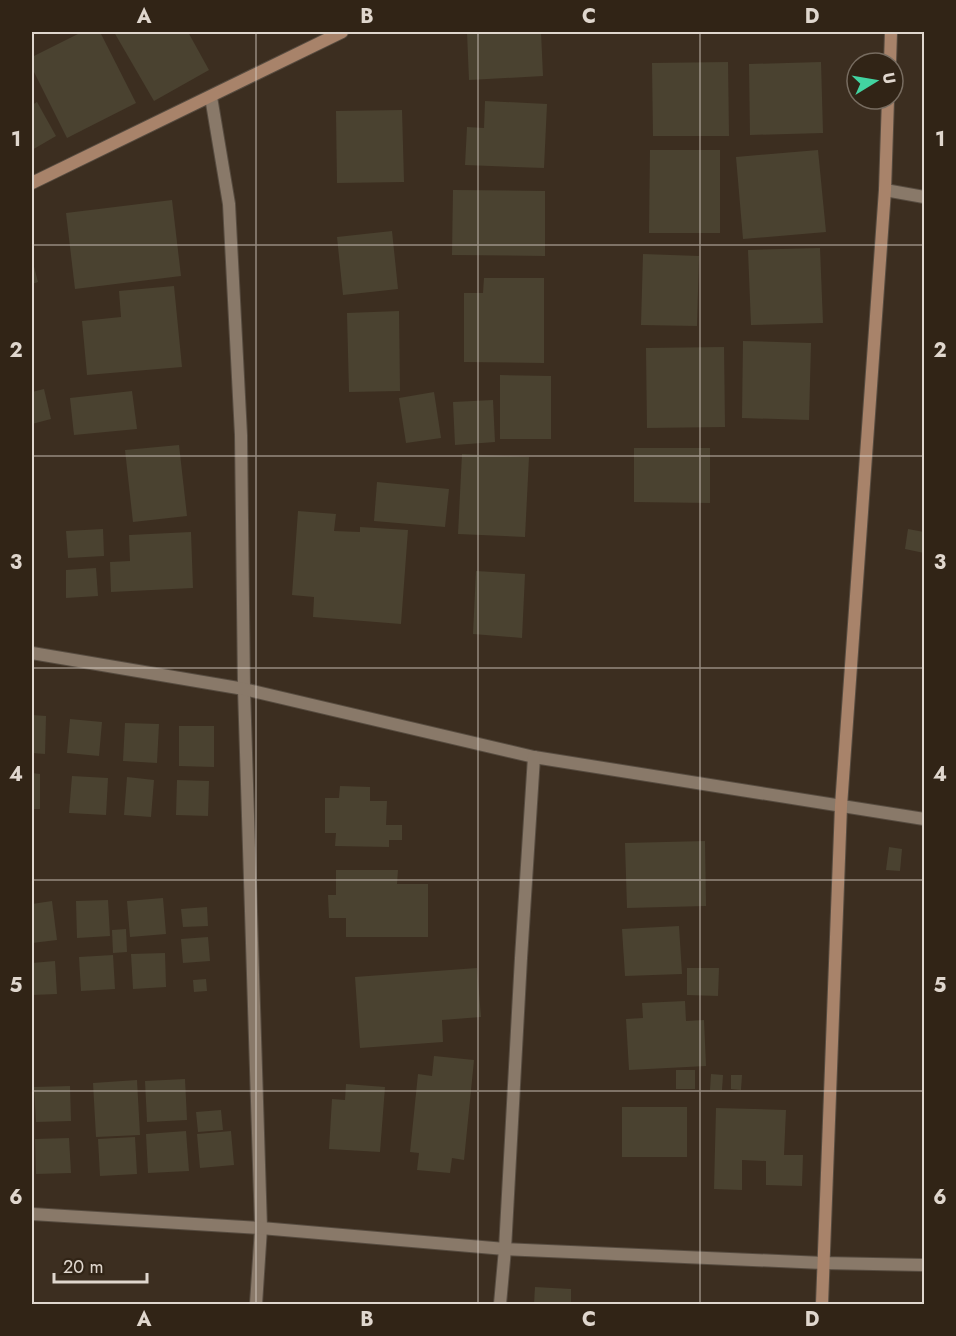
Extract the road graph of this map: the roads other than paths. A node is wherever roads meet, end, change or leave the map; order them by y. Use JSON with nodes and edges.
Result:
{"nodes":[{"id":1,"x":342,"y":32,"type":"edge"},
{"id":2,"x":891,"y":32,"type":"edge"},
{"id":3,"x":890,"y":51,"type":"edge"},
{"id":4,"x":211,"y":97,"type":"junction"},
{"id":5,"x":888,"y":111,"type":"edge"},
{"id":6,"x":32,"y":183,"type":"edge"},
{"id":7,"x":885,"y":190,"type":"junction"},
{"id":8,"x":924,"y":197,"type":"edge"},
{"id":9,"x":32,"y":653,"type":"edge"},
{"id":10,"x":244,"y":689,"type":"junction"},
{"id":11,"x":534,"y":757,"type":"junction"},
{"id":12,"x":841,"y":806,"type":"junction"},
{"id":13,"x":924,"y":819,"type":"edge"},
{"id":14,"x":32,"y":1215,"type":"edge"},
{"id":15,"x":261,"y":1228,"type":"junction"},
{"id":16,"x":505,"y":1249,"type":"junction"},
{"id":17,"x":823,"y":1263,"type":"junction"},
{"id":18,"x":924,"y":1265,"type":"edge"},
{"id":19,"x":256,"y":1305,"type":"edge"},
{"id":20,"x":500,"y":1305,"type":"edge"},
{"id":21,"x":822,"y":1305,"type":"edge"}],
"edges":[{"from":1,"to":4,"type":"street"},
{"from":2,"to":3,"type":"street"},
{"from":4,"to":6,"type":"street"},
{"from":4,"to":10,"type":"street"},
{"from":5,"to":7,"type":"street"},
{"from":7,"to":8,"type":"street"},
{"from":7,"to":12,"type":"street"},
{"from":9,"to":10,"type":"street"},
{"from":10,"to":11,"type":"street"},
{"from":10,"to":15,"type":"street"},
{"from":11,"to":12,"type":"street"},
{"from":11,"to":16,"type":"street"},
{"from":12,"to":13,"type":"street"},
{"from":12,"to":17,"type":"street"},
{"from":14,"to":15,"type":"street"},
{"from":15,"to":16,"type":"street"},
{"from":15,"to":19,"type":"street"},
{"from":16,"to":17,"type":"street"},
{"from":16,"to":20,"type":"street"},
{"from":17,"to":18,"type":"street"},
{"from":17,"to":21,"type":"street"}]}
